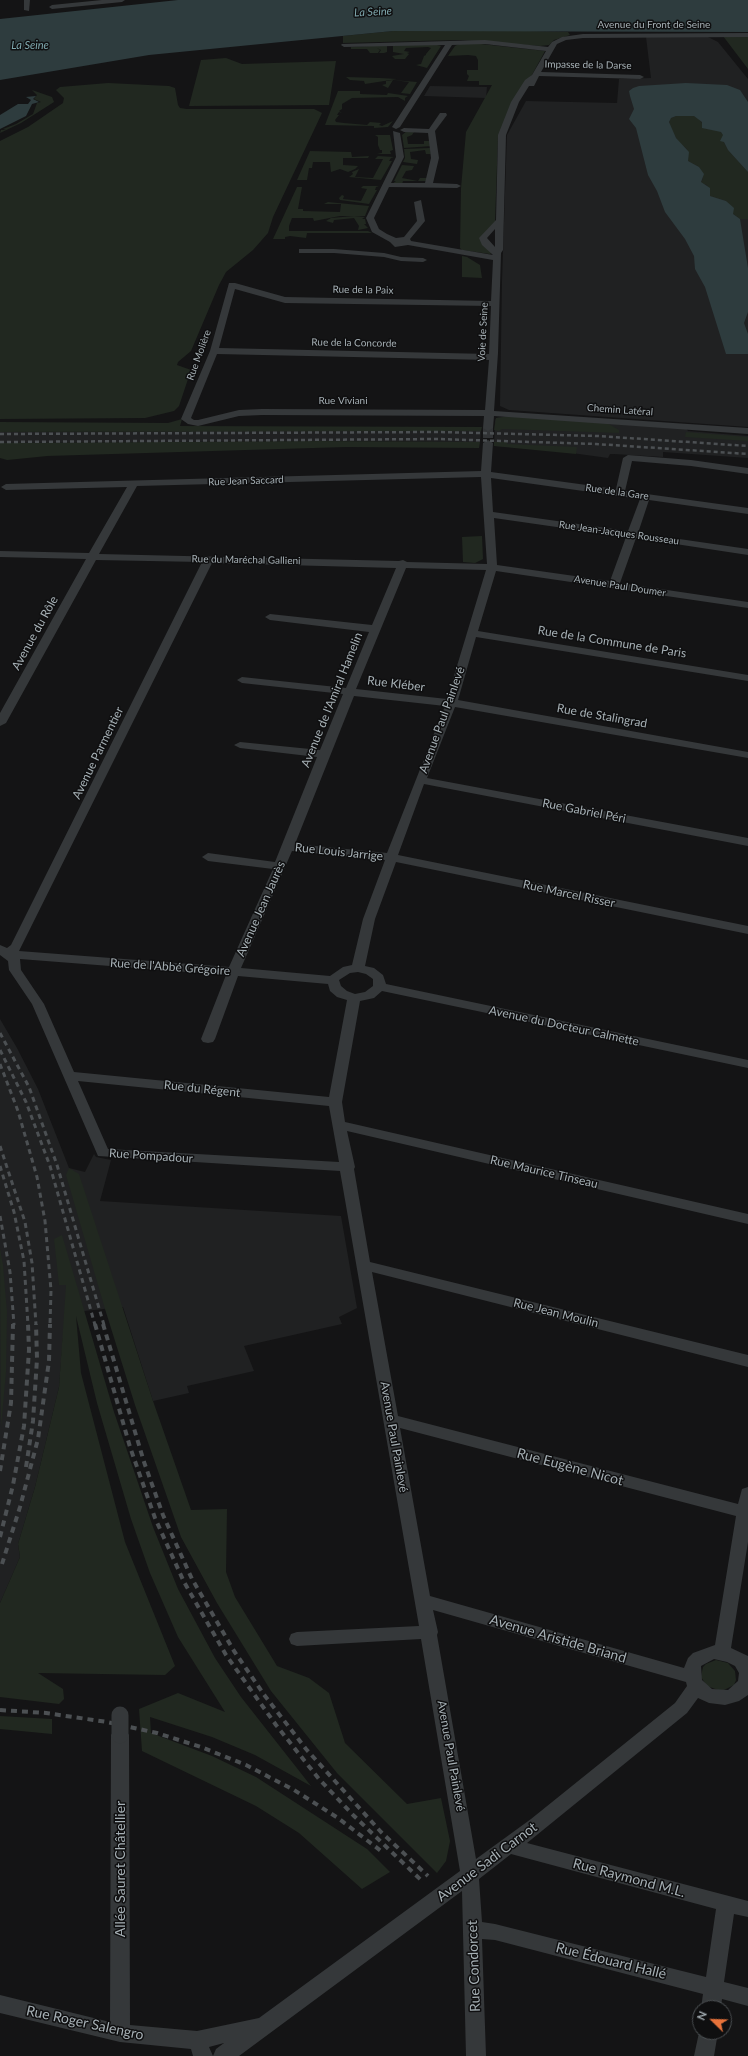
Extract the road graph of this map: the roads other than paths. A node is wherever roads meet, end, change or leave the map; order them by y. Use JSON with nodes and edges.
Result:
{"nodes":[{"id":1,"x":27,"y":0,"type":"edge"},
{"id":2,"x":122,"y":0,"type":"edge"},
{"id":3,"x":52,"y":7,"type":"dead end"},
{"id":4,"x":27,"y":10,"type":"dead end"},
{"id":5,"x":748,"y":35,"type":"edge"},
{"id":6,"x":560,"y":39,"type":"joint"},
{"id":7,"x":450,"y":42,"type":"junction"},
{"id":8,"x":344,"y":45,"type":"dead end"},
{"id":9,"x":551,"y":49,"type":"junction"},
{"id":10,"x":534,"y":76,"type":"junction"},
{"id":11,"x":640,"y":77,"type":"dead end"},
{"id":12,"x":443,"y":115,"type":"dead end"},
{"id":13,"x":399,"y":130,"type":"junction"},
{"id":14,"x":431,"y":132,"type":"junction"},
{"id":15,"x":386,"y":185,"type":"junction"},
{"id":16,"x":428,"y":186,"type":"junction"},
{"id":17,"x":457,"y":186,"type":"dead end"},
{"id":18,"x":418,"y":202,"type":"dead end"},
{"id":19,"x":498,"y":222,"type":"junction"},
{"id":20,"x":417,"y":228,"type":"junction"},
{"id":21,"x":424,"y":240,"type":"dead end"},
{"id":22,"x":402,"y":242,"type":"junction"},
{"id":23,"x":302,"y":251,"type":"dead end"},
{"id":24,"x":384,"y":255,"type":"junction"},
{"id":25,"x":497,"y":255,"type":"junction"},
{"id":26,"x":423,"y":260,"type":"dead end"},
{"id":27,"x":232,"y":285,"type":"joint"},
{"id":28,"x":496,"y":304,"type":"junction"},
{"id":29,"x":214,"y":350,"type":"junction"},
{"id":30,"x":493,"y":357,"type":"junction"},
{"id":31,"x":486,"y":413,"type":"junction"},
{"id":32,"x":198,"y":423,"type":"joint"},
{"id":33,"x":488,"y":428,"type":"tunnel mouth"},
{"id":34,"x":748,"y":431,"type":"edge"},
{"id":35,"x":488,"y":443,"type":"tunnel mouth"},
{"id":36,"x":748,"y":471,"type":"edge"},
{"id":37,"x":486,"y":474,"type":"junction"},
{"id":38,"x":133,"y":484,"type":"junction"},
{"id":39,"x":6,"y":487,"type":"dead end"},
{"id":40,"x":620,"y":492,"type":"junction"},
{"id":41,"x":646,"y":496,"type":"junction"},
{"id":42,"x":748,"y":511,"type":"edge"},
{"id":43,"x":490,"y":514,"type":"junction"},
{"id":44,"x":632,"y":535,"type":"junction"},
{"id":45,"x":748,"y":552,"type":"edge"},
{"id":46,"x":0,"y":555,"type":"edge"},
{"id":47,"x":93,"y":556,"type":"junction"},
{"id":48,"x":209,"y":559,"type":"junction"},
{"id":49,"x":402,"y":563,"type":"junction"},
{"id":50,"x":492,"y":567,"type":"junction"},
{"id":51,"x":614,"y":584,"type":"junction"},
{"id":52,"x":748,"y":605,"type":"edge"},
{"id":53,"x":270,"y":617,"type":"dead end"},
{"id":54,"x":375,"y":629,"type":"junction"},
{"id":55,"x":473,"y":633,"type":"junction"},
{"id":56,"x":748,"y":678,"type":"edge"},
{"id":57,"x":242,"y":680,"type":"dead end"},
{"id":58,"x":349,"y":692,"type":"junction"},
{"id":59,"x":451,"y":704,"type":"junction"},
{"id":60,"x":0,"y":723,"type":"edge"},
{"id":61,"x":240,"y":745,"type":"dead end"},
{"id":62,"x":324,"y":754,"type":"junction"},
{"id":63,"x":748,"y":755,"type":"edge"},
{"id":64,"x":420,"y":780,"type":"junction"},
{"id":65,"x":748,"y":842,"type":"edge"},
{"id":66,"x":288,"y":847,"type":"junction"},
{"id":67,"x":208,"y":857,"type":"dead end"},
{"id":68,"x":391,"y":857,"type":"junction"},
{"id":69,"x":279,"y":866,"type":"junction"},
{"id":70,"x":748,"y":930,"type":"edge"},
{"id":71,"x":3,"y":952,"type":"edge"},
{"id":72,"x":358,"y":968,"type":"junction"},
{"id":73,"x":234,"y":971,"type":"junction"},
{"id":74,"x":333,"y":980,"type":"junction"},
{"id":75,"x":380,"y":987,"type":"junction"},
{"id":76,"x":354,"y":998,"type":"junction"},
{"id":77,"x":208,"y":1038,"type":"dead end"},
{"id":78,"x":748,"y":1064,"type":"edge"},
{"id":79,"x":69,"y":1076,"type":"junction"},
{"id":80,"x":335,"y":1102,"type":"junction"},
{"id":81,"x":340,"y":1125,"type":"junction"},
{"id":82,"x":348,"y":1167,"type":"junction"},
{"id":83,"x":748,"y":1219,"type":"edge"},
{"id":84,"x":363,"y":1266,"type":"junction"},
{"id":85,"x":748,"y":1361,"type":"edge"},
{"id":86,"x":391,"y":1420,"type":"junction"},
{"id":87,"x":748,"y":1493,"type":"edge"},
{"id":88,"x":746,"y":1513,"type":"edge"},
{"id":89,"x":423,"y":1601,"type":"junction"},
{"id":90,"x":430,"y":1632,"type":"junction"},
{"id":91,"x":297,"y":1639,"type":"dead end"},
{"id":92,"x":722,"y":1652,"type":"junction"},
{"id":93,"x":745,"y":1659,"type":"edge"},
{"id":94,"x":694,"y":1681,"type":"junction"},
{"id":95,"x":746,"y":1688,"type":"edge"},
{"id":96,"x":120,"y":1710,"type":"dead end"},
{"id":97,"x":510,"y":1846,"type":"junction"},
{"id":98,"x":468,"y":1877,"type":"junction"},
{"id":99,"x":726,"y":1903,"type":"junction"},
{"id":100,"x":748,"y":1908,"type":"edge"},
{"id":101,"x":472,"y":1929,"type":"junction"},
{"id":102,"x":714,"y":1988,"type":"junction"},
{"id":103,"x":748,"y":1997,"type":"edge"},
{"id":104,"x":712,"y":2000,"type":"edge"},
{"id":105,"x":0,"y":2004,"type":"edge"},
{"id":106,"x":266,"y":2026,"type":"junction"},
{"id":107,"x":120,"y":2033,"type":"junction"},
{"id":108,"x":707,"y":2040,"type":"edge"},
{"id":109,"x":200,"y":2048,"type":"edge"},
{"id":110,"x":223,"y":2056,"type":"edge"},
{"id":111,"x":240,"y":2056,"type":"edge"},
{"id":112,"x":476,"y":2056,"type":"edge"},
{"id":113,"x":704,"y":2056,"type":"edge"}],
"edges":[{"from":1,"to":4,"type":"street"},
{"from":2,"to":3,"type":"street"},
{"from":5,"to":6,"type":"street","name":"Avenue du Front de Seine"},
{"from":6,"to":9,"type":"street","name":"Voie de Seine"},
{"from":7,"to":8,"type":"street"},
{"from":7,"to":9,"type":"street"},
{"from":7,"to":13,"type":"street"},
{"from":9,"to":10,"type":"street","name":"Voie de Seine"},
{"from":10,"to":11,"type":"street","name":"Impasse de la Darse"},
{"from":10,"to":19,"type":"street","name":"Voie de Seine"},
{"from":12,"to":14,"type":"street"},
{"from":13,"to":14,"type":"street"},
{"from":13,"to":15,"type":"street"},
{"from":14,"to":16,"type":"street"},
{"from":15,"to":16,"type":"street"},
{"from":15,"to":22,"type":"street"},
{"from":16,"to":17,"type":"street"},
{"from":18,"to":20,"type":"street"},
{"from":19,"to":25,"type":"street","name":"Voie de Seine"},
{"from":19,"to":25,"type":"street"},
{"from":20,"to":21,"type":"street"},
{"from":20,"to":22,"type":"street"},
{"from":22,"to":24,"type":"street"},
{"from":22,"to":25,"type":"street"},
{"from":23,"to":24,"type":"street"},
{"from":24,"to":26,"type":"street"},
{"from":25,"to":28,"type":"street","name":"Voie de Seine"},
{"from":27,"to":28,"type":"street","name":"Rue de la Paix"},
{"from":27,"to":29,"type":"street","name":"Rue Molière"},
{"from":28,"to":30,"type":"street","name":"Voie de Seine"},
{"from":29,"to":30,"type":"street","name":"Rue de la Concorde"},
{"from":29,"to":32,"type":"street","name":"Rue Molière"},
{"from":30,"to":31,"type":"street","name":"Voie de Seine"},
{"from":31,"to":32,"type":"street","name":"Rue Viviani"},
{"from":31,"to":33,"type":"street"},
{"from":31,"to":34,"type":"street","name":"Chemin Latéral"},
{"from":35,"to":37,"type":"street","name":"Avenue Paul Painlevé"},
{"from":36,"to":40,"type":"street"},
{"from":37,"to":38,"type":"street","name":"Rue Jean Saccard"},
{"from":37,"to":40,"type":"street","name":"Rue de la Gare"},
{"from":37,"to":43,"type":"street","name":"Avenue Paul Painlevé"},
{"from":38,"to":39,"type":"street","name":"Rue Jean Saccard"},
{"from":38,"to":47,"type":"street","name":"Avenue du Rôle"},
{"from":40,"to":41,"type":"street","name":"Rue de la Gare"},
{"from":41,"to":42,"type":"street","name":"Rue de la Gare"},
{"from":41,"to":44,"type":"street"},
{"from":43,"to":44,"type":"street","name":"Rue Jean-Jacques Rousseau"},
{"from":43,"to":50,"type":"street","name":"Avenue Paul Painlevé"},
{"from":44,"to":45,"type":"street","name":"Rue Jean-Jacques Rousseau"},
{"from":44,"to":51,"type":"street"},
{"from":46,"to":47,"type":"street","name":"Rue du Maréchal Gallieni"},
{"from":47,"to":48,"type":"street","name":"Rue du Maréchal Gallieni"},
{"from":47,"to":60,"type":"street","name":"Avenue du Rôle"},
{"from":48,"to":49,"type":"street","name":"Rue du Maréchal Gallieni"},
{"from":48,"to":71,"type":"street","name":"Avenue Parmentier"},
{"from":49,"to":50,"type":"street","name":"Rue du Maréchal Gallieni"},
{"from":49,"to":54,"type":"street","name":"Avenue de l'Amiral Hamelin"},
{"from":50,"to":51,"type":"street","name":"Avenue Paul Doumer"},
{"from":50,"to":55,"type":"street","name":"Avenue Paul Painlevé"},
{"from":51,"to":52,"type":"street","name":"Avenue Paul Doumer"},
{"from":53,"to":54,"type":"street"},
{"from":54,"to":58,"type":"street","name":"Avenue de l'Amiral Hamelin"},
{"from":55,"to":56,"type":"street","name":"Rue de la Commune de Paris"},
{"from":55,"to":59,"type":"street","name":"Avenue Paul Painlevé"},
{"from":57,"to":58,"type":"street","name":"Rue Kléber"},
{"from":58,"to":59,"type":"street","name":"Rue Kléber"},
{"from":58,"to":62,"type":"street","name":"Avenue de l'Amiral Hamelin"},
{"from":59,"to":63,"type":"street","name":"Rue de Stalingrad"},
{"from":59,"to":64,"type":"street","name":"Avenue Paul Painlevé"},
{"from":61,"to":62,"type":"street"},
{"from":62,"to":66,"type":"street","name":"Avenue de l'Amiral Hamelin"},
{"from":64,"to":65,"type":"street","name":"Rue Gabriel Péri"},
{"from":64,"to":68,"type":"street","name":"Avenue Paul Painlevé"},
{"from":66,"to":68,"type":"street","name":"Rue Louis Jarrige"},
{"from":66,"to":69,"type":"street","name":"Avenue Jean Jaurès"},
{"from":67,"to":69,"type":"street"},
{"from":68,"to":70,"type":"street","name":"Rue Marcel Risser"},
{"from":68,"to":72,"type":"street","name":"Avenue Paul Painlevé"},
{"from":69,"to":73,"type":"street","name":"Avenue Jean Jaurès"},
{"from":71,"to":73,"type":"street","name":"Rue de l'Abbé Grégoire"},
{"from":71,"to":79,"type":"street","name":"Rue Pompadour"},
{"from":72,"to":74,"type":"street"},
{"from":72,"to":75,"type":"street"},
{"from":73,"to":74,"type":"street","name":"Rue de l'Abbé Grégoire"},
{"from":73,"to":77,"type":"street","name":"Avenue Jean Jaurès"},
{"from":74,"to":76,"type":"street"},
{"from":75,"to":76,"type":"street"},
{"from":75,"to":78,"type":"street","name":"Avenue du Docteur Calmette"},
{"from":76,"to":80,"type":"street","name":"Avenue Paul Painlevé"},
{"from":79,"to":80,"type":"street","name":"Rue du Régent"},
{"from":79,"to":82,"type":"street","name":"Rue Pompadour"},
{"from":80,"to":81,"type":"street","name":"Avenue Paul Painlevé"},
{"from":81,"to":82,"type":"street","name":"Avenue Paul Painlevé"},
{"from":81,"to":83,"type":"street","name":"Rue Maurice Tinseau"},
{"from":82,"to":84,"type":"street","name":"Avenue Paul Painlevé"},
{"from":84,"to":85,"type":"street","name":"Rue Jean Moulin"},
{"from":84,"to":86,"type":"street","name":"Avenue Paul Painlevé"},
{"from":86,"to":88,"type":"street","name":"Rue Eugène Nicot"},
{"from":86,"to":89,"type":"street","name":"Avenue Paul Painlevé"},
{"from":87,"to":88,"type":"street"},
{"from":88,"to":92,"type":"street"},
{"from":89,"to":90,"type":"street","name":"Avenue Paul Painlevé"},
{"from":89,"to":94,"type":"street","name":"Avenue Aristide Briand"},
{"from":90,"to":91,"type":"street"},
{"from":90,"to":98,"type":"street","name":"Avenue Paul Painlevé"},
{"from":92,"to":93,"type":"street"},
{"from":92,"to":94,"type":"street"},
{"from":93,"to":95,"type":"street"},
{"from":94,"to":95,"type":"street"},
{"from":94,"to":97,"type":"street","name":"Avenue Sadi Carnot"},
{"from":96,"to":107,"type":"street","name":"Allée Sauret Châtellier","bridge":true},
{"from":97,"to":98,"type":"street","name":"Avenue Sadi Carnot"},
{"from":97,"to":99,"type":"street","name":"Rue Raymond M.L."},
{"from":98,"to":101,"type":"street","name":"Rue Condorcet"},
{"from":98,"to":106,"type":"street","name":"Avenue Sadi Carnot"},
{"from":99,"to":100,"type":"street","name":"Rue Raymond M.L."},
{"from":99,"to":102,"type":"street"},
{"from":101,"to":102,"type":"street","name":"Rue Édouard Hallé"},
{"from":101,"to":112,"type":"street","name":"Rue Condorcet"},
{"from":102,"to":103,"type":"street","name":"Rue Édouard Hallé"},
{"from":102,"to":104,"type":"street"},
{"from":105,"to":107,"type":"street","name":"Rue Roger Salengro"},
{"from":106,"to":109,"type":"street","name":"Rue Roger Salengro"},
{"from":106,"to":110,"type":"street","name":"Avenue Sadi Carnot"},
{"from":106,"to":111,"type":"street","name":"Avenue Sadi Carnot"},
{"from":107,"to":109,"type":"street","name":"Rue Roger Salengro"},
{"from":108,"to":113,"type":"street"}]}
